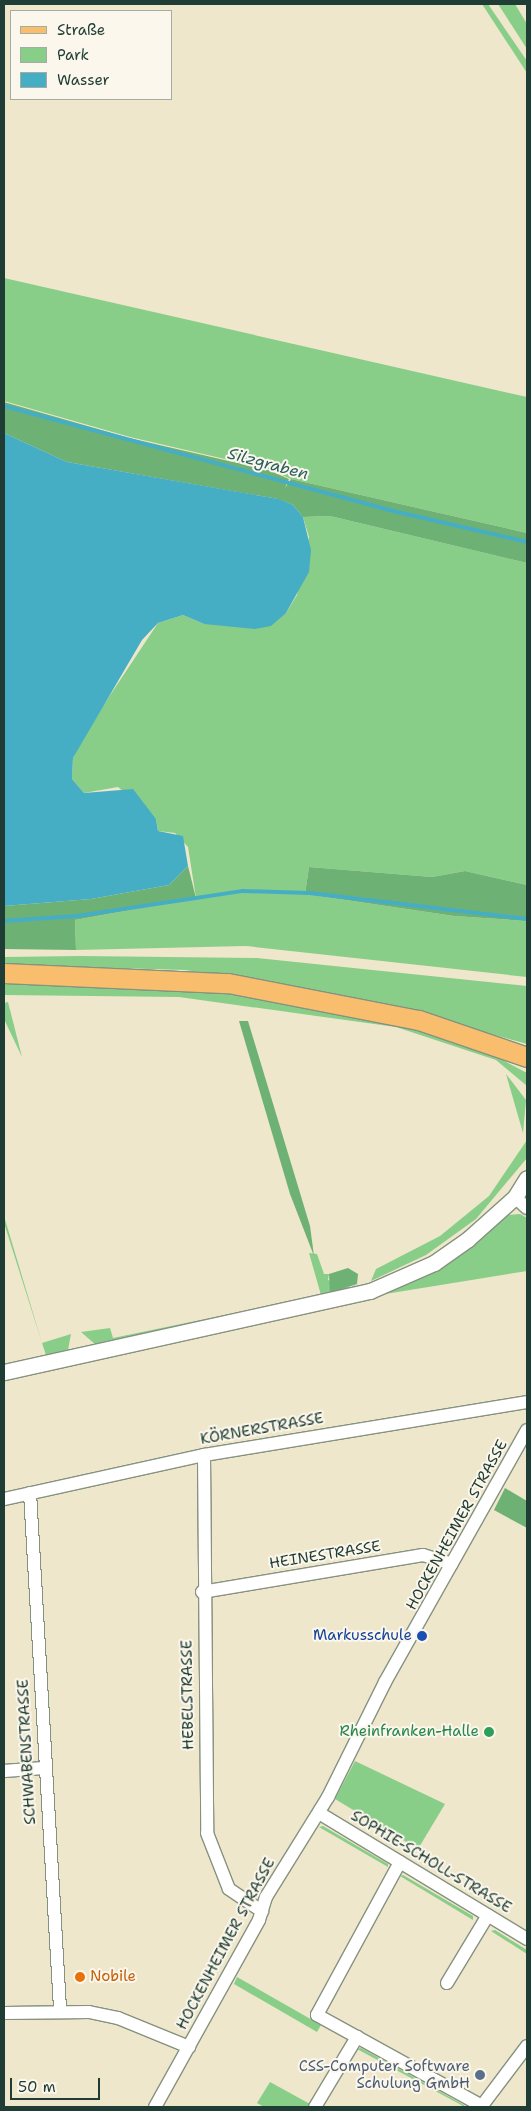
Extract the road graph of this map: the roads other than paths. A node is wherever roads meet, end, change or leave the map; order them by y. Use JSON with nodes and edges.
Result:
{"nodes":[{"id":1,"x":4,"y":974,"type":"edge"},
{"id":2,"x":526,"y":1057,"type":"edge"},
{"id":3,"x":527,"y":1178,"type":"edge"},
{"id":4,"x":515,"y":1197,"type":"junction"},
{"id":5,"x":527,"y":1208,"type":"edge"},
{"id":6,"x":4,"y":1372,"type":"edge"},
{"id":7,"x":527,"y":1402,"type":"edge"},
{"id":8,"x":527,"y":1430,"type":"edge"},
{"id":9,"x":204,"y":1456,"type":"junction"},
{"id":10,"x":30,"y":1493,"type":"junction"},
{"id":11,"x":4,"y":1499,"type":"edge"},
{"id":12,"x":452,"y":1564,"type":"junction"},
{"id":13,"x":202,"y":1592,"type":"junction"},
{"id":14,"x":44,"y":1768,"type":"junction"},
{"id":15,"x":4,"y":1771,"type":"edge"},
{"id":16,"x":318,"y":1812,"type":"junction"},
{"id":17,"x":400,"y":1862,"type":"junction"},
{"id":18,"x":262,"y":1911,"type":"junction"},
{"id":19,"x":488,"y":1915,"type":"junction"},
{"id":20,"x":527,"y":1939,"type":"edge"},
{"id":21,"x":448,"y":1983,"type":"dead end"},
{"id":22,"x":60,"y":2009,"type":"junction"},
{"id":23,"x":4,"y":2013,"type":"edge"},
{"id":24,"x":357,"y":2037,"type":"junction"},
{"id":25,"x":527,"y":2046,"type":"edge"},
{"id":26,"x":189,"y":2047,"type":"junction"},
{"id":27,"x":155,"y":2107,"type":"edge"},
{"id":28,"x":315,"y":2107,"type":"edge"},
{"id":29,"x":481,"y":2107,"type":"edge"}],
"edges":[{"from":1,"to":2,"type":"main road"},
{"from":3,"to":4,"type":"street"},
{"from":4,"to":5,"type":"street"},
{"from":4,"to":6,"type":"street"},
{"from":7,"to":9,"type":"street","name":"KÖRNERSTRASSE"},
{"from":8,"to":12,"type":"street","name":"HOCKENHEIMER STRASSE"},
{"from":9,"to":10,"type":"street","name":"KÖRNERSTRASSE"},
{"from":9,"to":13,"type":"street","name":"HEBELSTRASSE"},
{"from":10,"to":11,"type":"street","name":"KÖRNERSTRASSE"},
{"from":10,"to":14,"type":"street","name":"SCHWABENSTRASSE"},
{"from":12,"to":13,"type":"street","name":"HEINESTRASSE"},
{"from":12,"to":16,"type":"street","name":"HOCKENHEIMER STRASSE"},
{"from":13,"to":18,"type":"street","name":"HEBELSTRASSE"},
{"from":14,"to":15,"type":"street"},
{"from":14,"to":22,"type":"street","name":"SCHWABENSTRASSE"},
{"from":16,"to":17,"type":"street","name":"SOPHIE-SCHOLL-STRASSE"},
{"from":16,"to":18,"type":"street","name":"HOCKENHEIMER STRASSE"},
{"from":17,"to":19,"type":"street","name":"SOPHIE-SCHOLL-STRASSE"},
{"from":17,"to":24,"type":"street"},
{"from":18,"to":26,"type":"street","name":"HOCKENHEIMER STRASSE"},
{"from":19,"to":20,"type":"street","name":"SOPHIE-SCHOLL-STRASSE"},
{"from":19,"to":21,"type":"street"},
{"from":22,"to":23,"type":"street"},
{"from":22,"to":26,"type":"street"},
{"from":24,"to":28,"type":"street"},
{"from":24,"to":29,"type":"street"},
{"from":25,"to":29,"type":"street"},
{"from":26,"to":27,"type":"street","name":"HOCKENHEIMER STRASSE"}]}
